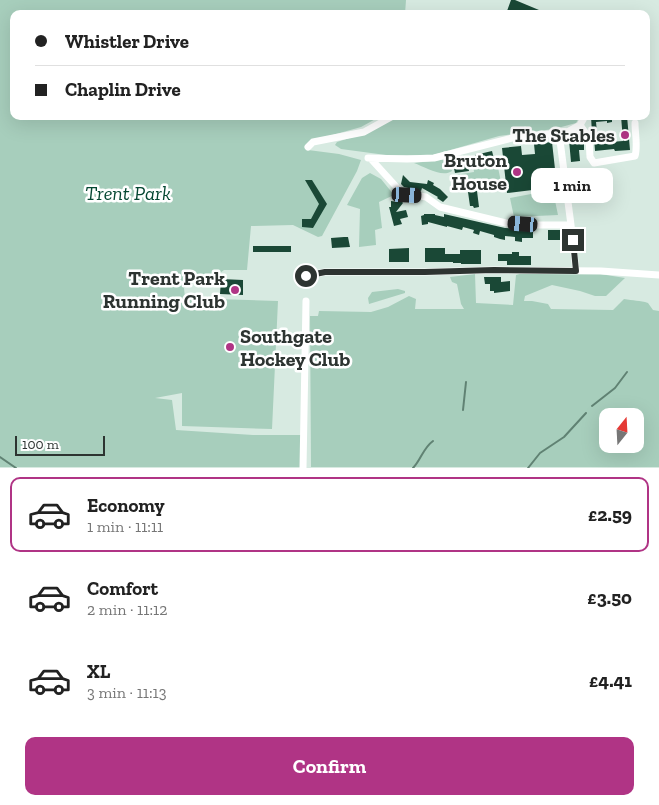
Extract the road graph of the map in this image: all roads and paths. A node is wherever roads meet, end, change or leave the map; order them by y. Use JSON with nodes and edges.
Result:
{"nodes":[{"id":1,"x":386,"y":120,"type":"edge"},
{"id":2,"x":583,"y":120,"type":"edge"},
{"id":3,"x":635,"y":123,"type":"dead end"},
{"id":4,"x":580,"y":125,"type":"junction"},
{"id":5,"x":559,"y":134,"type":"junction"},
{"id":6,"x":308,"y":147,"type":"dead end"},
{"id":7,"x":571,"y":225,"type":"junction"},
{"id":8,"x":576,"y":271,"type":"junction"},
{"id":9,"x":659,"y":275,"type":"edge"},
{"id":10,"x":306,"y":276,"type":"dead end"},
{"id":11,"x":306,"y":301,"type":"dead end"},
{"id":12,"x":304,"y":468,"type":"edge"}],
"edges":[{"from":1,"to":6,"type":"street"},
{"from":2,"to":4,"type":"street"},
{"from":3,"to":4,"type":"street"},
{"from":4,"to":5,"type":"street"},
{"from":5,"to":7,"type":"street"},
{"from":5,"to":7,"type":"street"},
{"from":7,"to":8,"type":"street"},
{"from":8,"to":9,"type":"street"},
{"from":8,"to":10,"type":"street"},
{"from":11,"to":12,"type":"street"}]}
